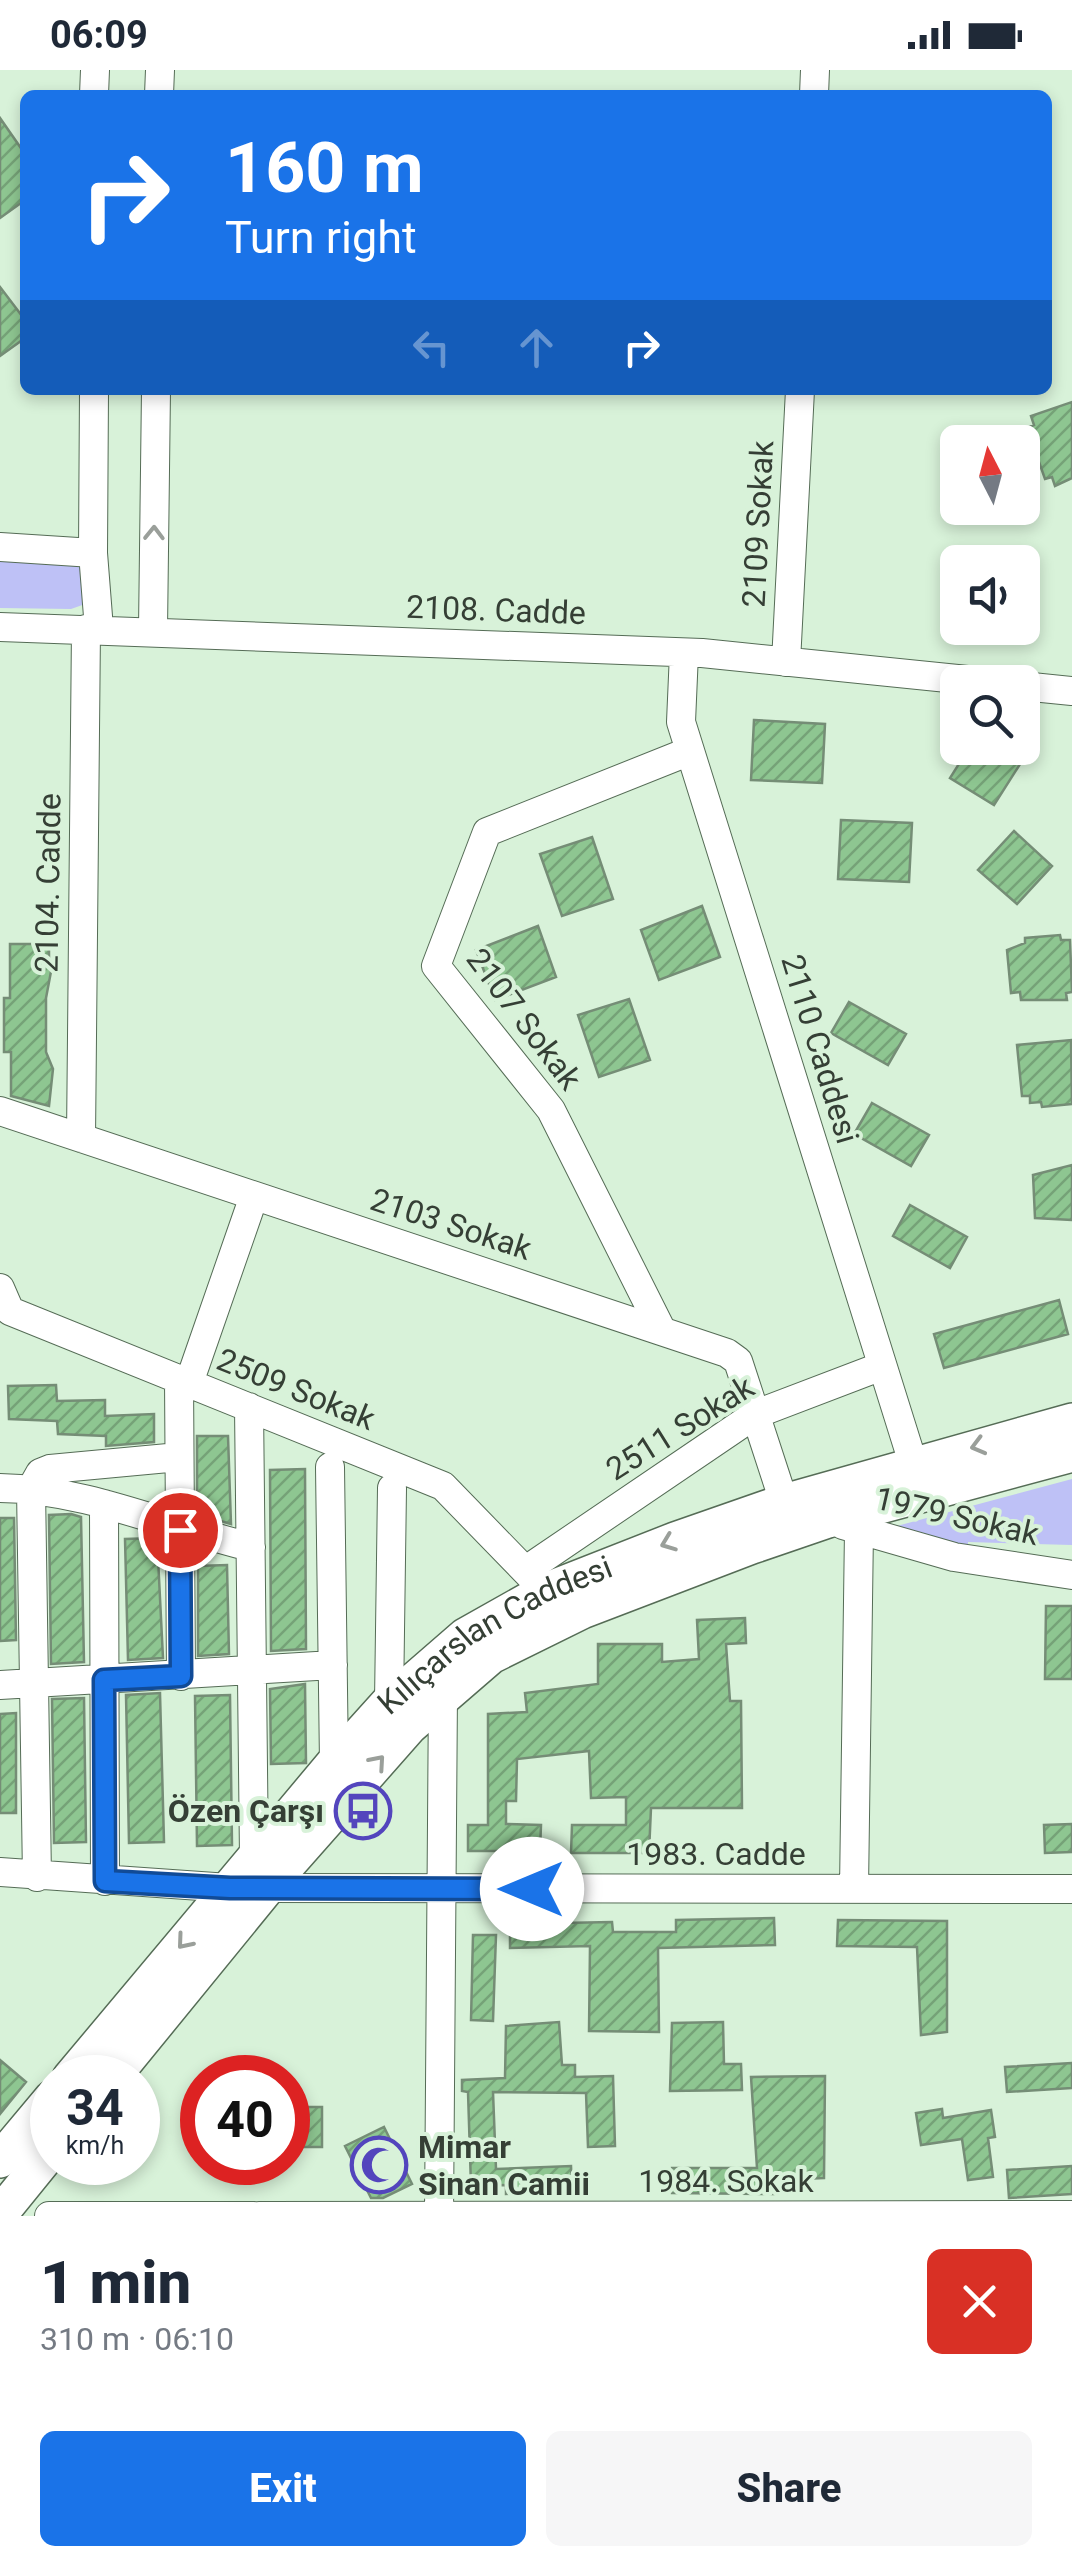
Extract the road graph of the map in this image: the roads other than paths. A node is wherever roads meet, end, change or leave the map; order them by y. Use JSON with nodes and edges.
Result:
{"nodes":[{"id":1,"x":94,"y":395,"type":"edge"},
{"id":2,"x":156,"y":395,"type":"edge"},
{"id":3,"x":800,"y":395,"type":"edge"},
{"id":4,"x":0,"y":547,"type":"edge"},
{"id":5,"x":93,"y":553,"type":"junction"},
{"id":6,"x":0,"y":627,"type":"edge"},
{"id":7,"x":92,"y":629,"type":"junction"},
{"id":8,"x":153,"y":630,"type":"junction"},
{"id":9,"x":684,"y":653,"type":"junction"},
{"id":10,"x":786,"y":662,"type":"junction"},
{"id":11,"x":940,"y":677,"type":"edge"},
{"id":12,"x":1040,"y":688,"type":"edge"},
{"id":13,"x":1072,"y":691,"type":"edge"},
{"id":14,"x":690,"y":752,"type":"junction"},
{"id":15,"x":0,"y":1112,"type":"edge"},
{"id":16,"x":81,"y":1138,"type":"junction"},
{"id":17,"x":254,"y":1196,"type":"junction"},
{"id":18,"x":3,"y":1307,"type":"edge"},
{"id":19,"x":662,"y":1331,"type":"junction"},
{"id":20,"x":882,"y":1366,"type":"junction"},
{"id":21,"x":184,"y":1381,"type":"junction"},
{"id":22,"x":249,"y":1408,"type":"junction"},
{"id":23,"x":756,"y":1414,"type":"junction"},
{"id":24,"x":1072,"y":1421,"type":"edge"},
{"id":25,"x":1072,"y":1454,"type":"edge"},
{"id":26,"x":179,"y":1457,"type":"junction"},
{"id":27,"x":912,"y":1463,"type":"junction"},
{"id":28,"x":330,"y":1467,"type":"dead end"},
{"id":29,"x":0,"y":1488,"type":"edge"},
{"id":30,"x":392,"y":1488,"type":"dead end"},
{"id":31,"x":31,"y":1490,"type":"junction"},
{"id":32,"x":784,"y":1502,"type":"junction"},
{"id":33,"x":104,"y":1504,"type":"junction"},
{"id":34,"x":844,"y":1525,"type":"junction"},
{"id":35,"x":180,"y":1530,"type":"junction"},
{"id":36,"x":251,"y":1547,"type":"junction"},
{"id":37,"x":1072,"y":1575,"type":"edge"},
{"id":38,"x":535,"y":1580,"type":"junction"},
{"id":39,"x":333,"y":1666,"type":"junction"},
{"id":40,"x":254,"y":1673,"type":"junction"},
{"id":41,"x":181,"y":1676,"type":"junction"},
{"id":42,"x":104,"y":1680,"type":"junction"},
{"id":43,"x":34,"y":1684,"type":"junction"},
{"id":44,"x":0,"y":1685,"type":"edge"},
{"id":45,"x":443,"y":1692,"type":"junction"},
{"id":46,"x":389,"y":1702,"type":"junction"},
{"id":47,"x":334,"y":1763,"type":"junction"},
{"id":48,"x":0,"y":1872,"type":"edge"},
{"id":49,"x":261,"y":1873,"type":"junction"},
{"id":50,"x":37,"y":1877,"type":"junction"},
{"id":51,"x":105,"y":1881,"type":"junction"},
{"id":52,"x":230,"y":1888,"type":"junction"},
{"id":53,"x":1072,"y":1888,"type":"edge"},
{"id":54,"x":442,"y":1889,"type":"junction"},
{"id":55,"x":854,"y":1889,"type":"junction"},
{"id":56,"x":89,"y":2055,"type":"edge"},
{"id":57,"x":129,"y":2055,"type":"edge"},
{"id":58,"x":30,"y":2124,"type":"edge"},
{"id":59,"x":0,"y":2160,"type":"edge"},
{"id":60,"x":30,"y":2177,"type":"edge"},
{"id":61,"x":0,"y":2214,"type":"edge"},
{"id":62,"x":1072,"y":2215,"type":"edge"},
{"id":63,"x":49,"y":2216,"type":"edge"},
{"id":64,"x":257,"y":2216,"type":"edge"},
{"id":65,"x":439,"y":2216,"type":"edge"}],
"edges":[{"from":1,"to":5,"type":"street","name":"2104. Cadde"},
{"from":8,"to":2,"type":"street","one_way":true},
{"from":3,"to":10,"type":"street","name":"2109 Sokak"},
{"from":4,"to":5,"type":"street"},
{"from":5,"to":7,"type":"street","name":"2104. Cadde"},
{"from":6,"to":7,"type":"street","name":"2108. Cadde"},
{"from":7,"to":8,"type":"street","name":"2108. Cadde"},
{"from":7,"to":16,"type":"street","name":"2104. Cadde"},
{"from":8,"to":9,"type":"street","name":"2108. Cadde"},
{"from":9,"to":10,"type":"street","name":"2108. Cadde"},
{"from":9,"to":14,"type":"street","name":"2110 Caddesi"},
{"from":10,"to":11,"type":"street","name":"2108. Cadde"},
{"from":12,"to":13,"type":"street"},
{"from":14,"to":19,"type":"street","name":"2107 Sokak"},
{"from":14,"to":20,"type":"street","name":"2110 Caddesi"},
{"from":15,"to":16,"type":"street","name":"2103 Sokak"},
{"from":16,"to":17,"type":"street","name":"2103 Sokak"},
{"from":17,"to":19,"type":"street","name":"2103 Sokak"},
{"from":17,"to":21,"type":"street"},
{"from":18,"to":21,"type":"street","name":"2509 Sokak"},
{"from":19,"to":23,"type":"street","name":"2103 Sokak"},
{"from":20,"to":23,"type":"street","name":"2511 Sokak"},
{"from":20,"to":27,"type":"street","name":"2110 Caddesi"},
{"from":21,"to":22,"type":"street","name":"2509 Sokak"},
{"from":21,"to":26,"type":"street"},
{"from":22,"to":36,"type":"street"},
{"from":22,"to":38,"type":"street","name":"2509 Sokak"},
{"from":23,"to":32,"type":"street","name":"2103 Sokak"},
{"from":23,"to":38,"type":"street","name":"2511 Sokak"},
{"from":24,"to":27,"type":"main road","name":"Kılıçarslan Caddesi","one_way":true},
{"from":25,"to":34,"type":"main road","name":"Kılıçarslan Caddesi"},
{"from":26,"to":31,"type":"street"},
{"from":26,"to":35,"type":"street"},
{"from":27,"to":32,"type":"main road","name":"Kılıçarslan Caddesi"},
{"from":28,"to":39,"type":"street"},
{"from":29,"to":31,"type":"street"},
{"from":30,"to":46,"type":"street"},
{"from":31,"to":33,"type":"street"},
{"from":31,"to":43,"type":"street"},
{"from":32,"to":38,"type":"main road","name":"Kılıçarslan Caddesi","one_way":true},
{"from":33,"to":35,"type":"street"},
{"from":33,"to":42,"type":"street"},
{"from":34,"to":37,"type":"street","name":"1979 Sokak"},
{"from":34,"to":45,"type":"main road","name":"Kılıçarslan Caddesi"},
{"from":34,"to":55,"type":"street"},
{"from":35,"to":36,"type":"street"},
{"from":35,"to":41,"type":"street"},
{"from":36,"to":40,"type":"street"},
{"from":38,"to":46,"type":"main road","name":"Kılıçarslan Caddesi"},
{"from":39,"to":40,"type":"street"},
{"from":39,"to":47,"type":"street"},
{"from":40,"to":41,"type":"street"},
{"from":40,"to":49,"type":"street"},
{"from":41,"to":42,"type":"street"},
{"from":42,"to":43,"type":"street"},
{"from":42,"to":51,"type":"street"},
{"from":43,"to":44,"type":"street"},
{"from":43,"to":50,"type":"street"},
{"from":49,"to":45,"type":"main road","name":"Kılıçarslan Caddesi","one_way":true},
{"from":45,"to":54,"type":"street"},
{"from":46,"to":47,"type":"main road","name":"Kılıçarslan Caddesi"},
{"from":47,"to":49,"type":"main road","name":"Kılıçarslan Caddesi"},
{"from":48,"to":50,"type":"street"},
{"from":49,"to":52,"type":"main road","name":"Kılıçarslan Caddesi"},
{"from":49,"to":54,"type":"street","name":"1983. Cadde"},
{"from":49,"to":57,"type":"main road","name":"Kılıçarslan Caddesi"},
{"from":50,"to":51,"type":"street"},
{"from":51,"to":52,"type":"street"},
{"from":52,"to":56,"type":"main road","name":"Kılıçarslan Caddesi","one_way":true},
{"from":53,"to":55,"type":"street","name":"1983. Cadde"},
{"from":54,"to":55,"type":"street","name":"1983. Cadde"},
{"from":54,"to":65,"type":"street"},
{"from":58,"to":59,"type":"main road"},
{"from":60,"to":61,"type":"main road"},
{"from":62,"to":65,"type":"street","name":"1984. Sokak"},
{"from":63,"to":64,"type":"street","name":"1984. Sokak"},
{"from":64,"to":65,"type":"street","name":"1984. Sokak"}]}
